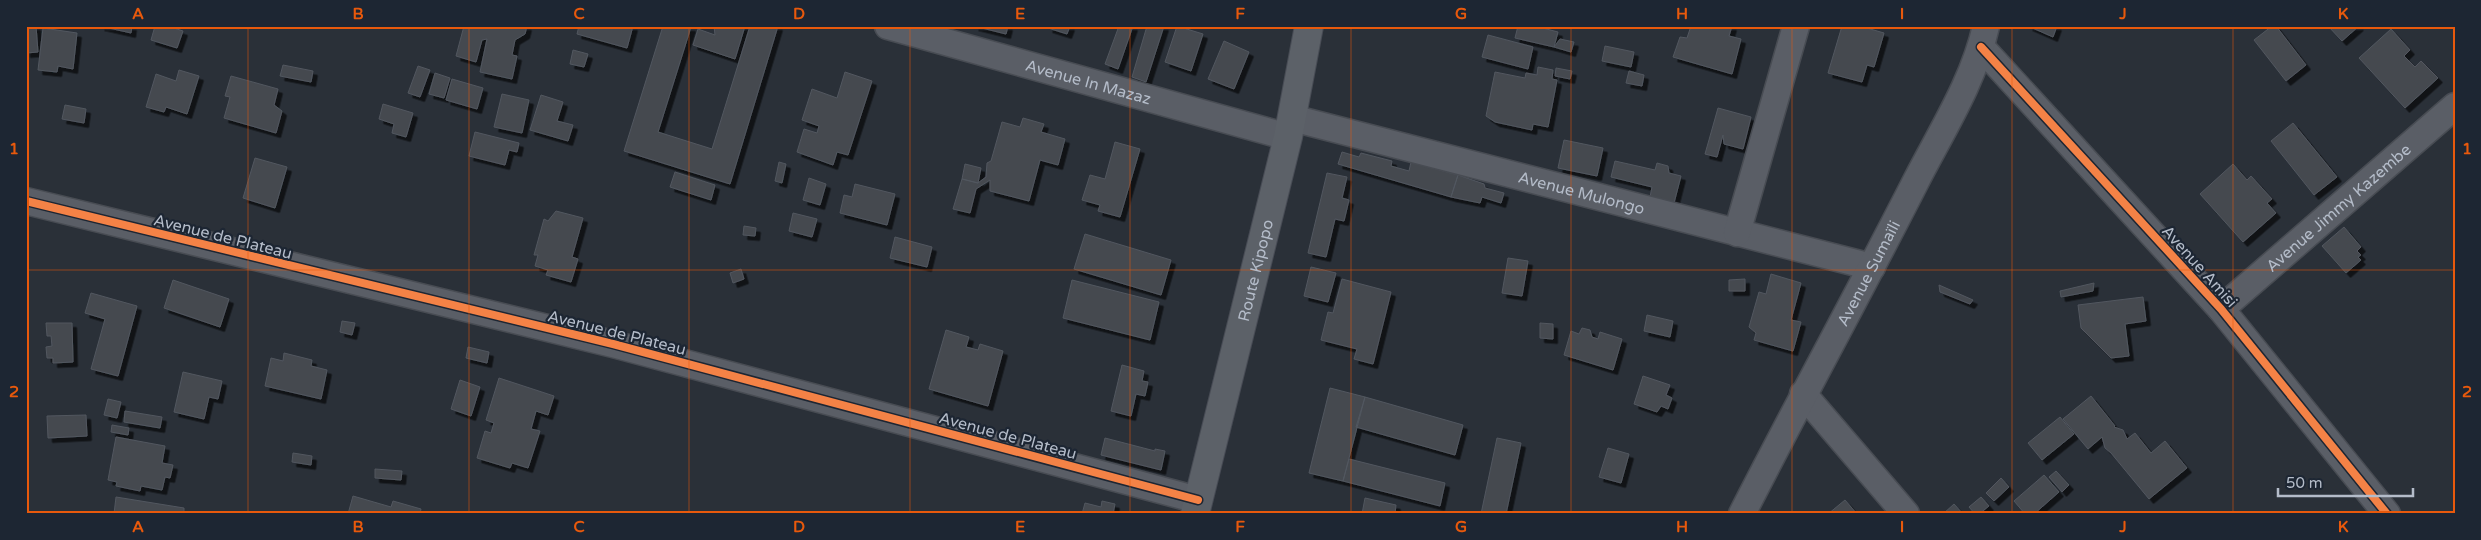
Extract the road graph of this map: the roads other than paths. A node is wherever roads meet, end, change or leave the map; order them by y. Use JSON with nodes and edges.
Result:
{"nodes":[{"id":1,"x":888,"y":26,"type":"edge"},
{"id":2,"x":1309,"y":26,"type":"edge"},
{"id":3,"x":1796,"y":26,"type":"edge"},
{"id":4,"x":922,"y":31,"type":"edge"},
{"id":5,"x":1983,"y":37,"type":"edge"},
{"id":6,"x":2455,"y":106,"type":"edge"},
{"id":7,"x":1290,"y":127,"type":"junction"},
{"id":8,"x":26,"y":200,"type":"edge"},
{"id":9,"x":1736,"y":233,"type":"junction"},
{"id":10,"x":1872,"y":267,"type":"junction"},
{"id":11,"x":2221,"y":309,"type":"junction"},
{"id":12,"x":1803,"y":394,"type":"junction"},
{"id":13,"x":1196,"y":507,"type":"edge"},
{"id":14,"x":1742,"y":514,"type":"edge"},
{"id":15,"x":1906,"y":514,"type":"edge"},
{"id":16,"x":2387,"y":514,"type":"edge"}],
"edges":[{"from":1,"to":4,"type":"street","name":"Avenue In Mazaz"},
{"from":2,"to":7,"type":"main road","name":"Route Kipopo"},
{"from":3,"to":9,"type":"street"},
{"from":4,"to":7,"type":"street","name":"Avenue In Mazaz"},
{"from":5,"to":10,"type":"street","name":"Avenue Sumaïli"},
{"from":5,"to":11,"type":"street","name":"Avenue Amisi"},
{"from":6,"to":11,"type":"street","name":"Avenue Jimmy Kazembe"},
{"from":7,"to":9,"type":"street","name":"Avenue Mulongo"},
{"from":7,"to":13,"type":"main road","name":"Route Kipopo"},
{"from":8,"to":13,"type":"street","name":"Avenue de Plateau"},
{"from":9,"to":10,"type":"street","name":"Avenue Mulongo"},
{"from":10,"to":12,"type":"street","name":"Avenue Sumaïli"},
{"from":11,"to":16,"type":"street","name":"Avenue Amisi"},
{"from":12,"to":14,"type":"street","name":"Avenue Sumaïli"},
{"from":12,"to":15,"type":"street"}]}
